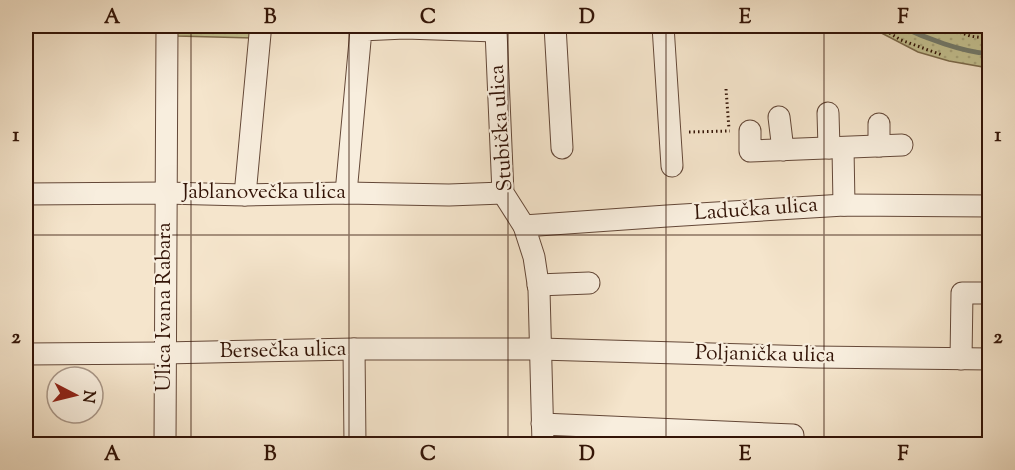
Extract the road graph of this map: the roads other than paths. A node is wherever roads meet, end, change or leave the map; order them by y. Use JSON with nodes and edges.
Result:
{"nodes":[{"id":1,"x":166,"y":26,"type":"edge"},
{"id":2,"x":555,"y":26,"type":"edge"},
{"id":3,"x":663,"y":26,"type":"edge"},
{"id":4,"x":497,"y":28,"type":"edge"},
{"id":5,"x":260,"y":34,"type":"dead end"},
{"id":6,"x":828,"y":113,"type":"dead end"},
{"id":7,"x":779,"y":117,"type":"dead end"},
{"id":8,"x":879,"y":124,"type":"dead end"},
{"id":9,"x":739,"y":131,"type":"road end"},
{"id":10,"x":902,"y":145,"type":"dead end"},
{"id":11,"x":879,"y":146,"type":"junction"},
{"id":12,"x":562,"y":148,"type":"dead end"},
{"id":13,"x":836,"y":148,"type":"junction"},
{"id":14,"x":783,"y":150,"type":"junction"},
{"id":15,"x":672,"y":165,"type":"dead end"},
{"id":16,"x":165,"y":193,"type":"junction"},
{"id":17,"x":345,"y":193,"type":"junction"},
{"id":18,"x":26,"y":194,"type":"edge"},
{"id":19,"x":503,"y":194,"type":"junction"},
{"id":20,"x":246,"y":195,"type":"junction"},
{"id":21,"x":844,"y":205,"type":"junction"},
{"id":22,"x":990,"y":206,"type":"edge"},
{"id":23,"x":524,"y":226,"type":"junction"},
{"id":24,"x":589,"y":283,"type":"dead end"},
{"id":25,"x":538,"y":285,"type":"junction"},
{"id":26,"x":990,"y":293,"type":"edge"},
{"id":27,"x":354,"y":349,"type":"junction"},
{"id":28,"x":540,"y":349,"type":"junction"},
{"id":29,"x":165,"y":353,"type":"junction"},
{"id":30,"x":26,"y":354,"type":"edge"},
{"id":31,"x":961,"y":359,"type":"junction"},
{"id":32,"x":989,"y":359,"type":"edge"},
{"id":33,"x":542,"y":434,"type":"edge"},
{"id":34,"x":793,"y":435,"type":"dead end"},
{"id":35,"x":165,"y":444,"type":"edge"},
{"id":36,"x":355,"y":444,"type":"edge"}],
"edges":[{"from":1,"to":16,"type":"street","name":"Ulica Ivana Rabara"},
{"from":2,"to":12,"type":"street"},
{"from":3,"to":15,"type":"street"},
{"from":4,"to":17,"type":"street","name":"Stubička ulica"},
{"from":4,"to":19,"type":"street","name":"Stubička ulica"},
{"from":5,"to":20,"type":"street"},
{"from":6,"to":13,"type":"street"},
{"from":7,"to":14,"type":"street"},
{"from":8,"to":11,"type":"street"},
{"from":9,"to":14,"type":"street"},
{"from":10,"to":11,"type":"street"},
{"from":11,"to":13,"type":"street"},
{"from":13,"to":14,"type":"street"},
{"from":13,"to":21,"type":"street"},
{"from":16,"to":18,"type":"street","name":"Jablanovečka ulica"},
{"from":16,"to":20,"type":"street","name":"Jablanovečka ulica"},
{"from":16,"to":29,"type":"street","name":"Ulica Ivana Rabara"},
{"from":17,"to":19,"type":"street","name":"Jablanovečka ulica"},
{"from":17,"to":20,"type":"street","name":"Jablanovečka ulica"},
{"from":19,"to":23,"type":"street","name":"Stubička ulica"},
{"from":21,"to":22,"type":"street","name":"Ladučka ulica"},
{"from":21,"to":23,"type":"street","name":"Ladučka ulica"},
{"from":23,"to":25,"type":"street","name":"Stubička ulica"},
{"from":24,"to":25,"type":"street"},
{"from":25,"to":28,"type":"street","name":"Stubička ulica"},
{"from":26,"to":31,"type":"street"},
{"from":27,"to":28,"type":"street","name":"Bersečka ulica"},
{"from":27,"to":29,"type":"street","name":"Bersečka ulica"},
{"from":27,"to":36,"type":"street"},
{"from":28,"to":31,"type":"street","name":"Poljanička ulica"},
{"from":28,"to":33,"type":"street","name":"Stubička ulica"},
{"from":29,"to":30,"type":"street","name":"Bersečka ulica"},
{"from":29,"to":35,"type":"street","name":"Ulica Ivana Rabara"},
{"from":31,"to":32,"type":"street","name":"Poljanička ulica"},
{"from":33,"to":34,"type":"street"}]}
